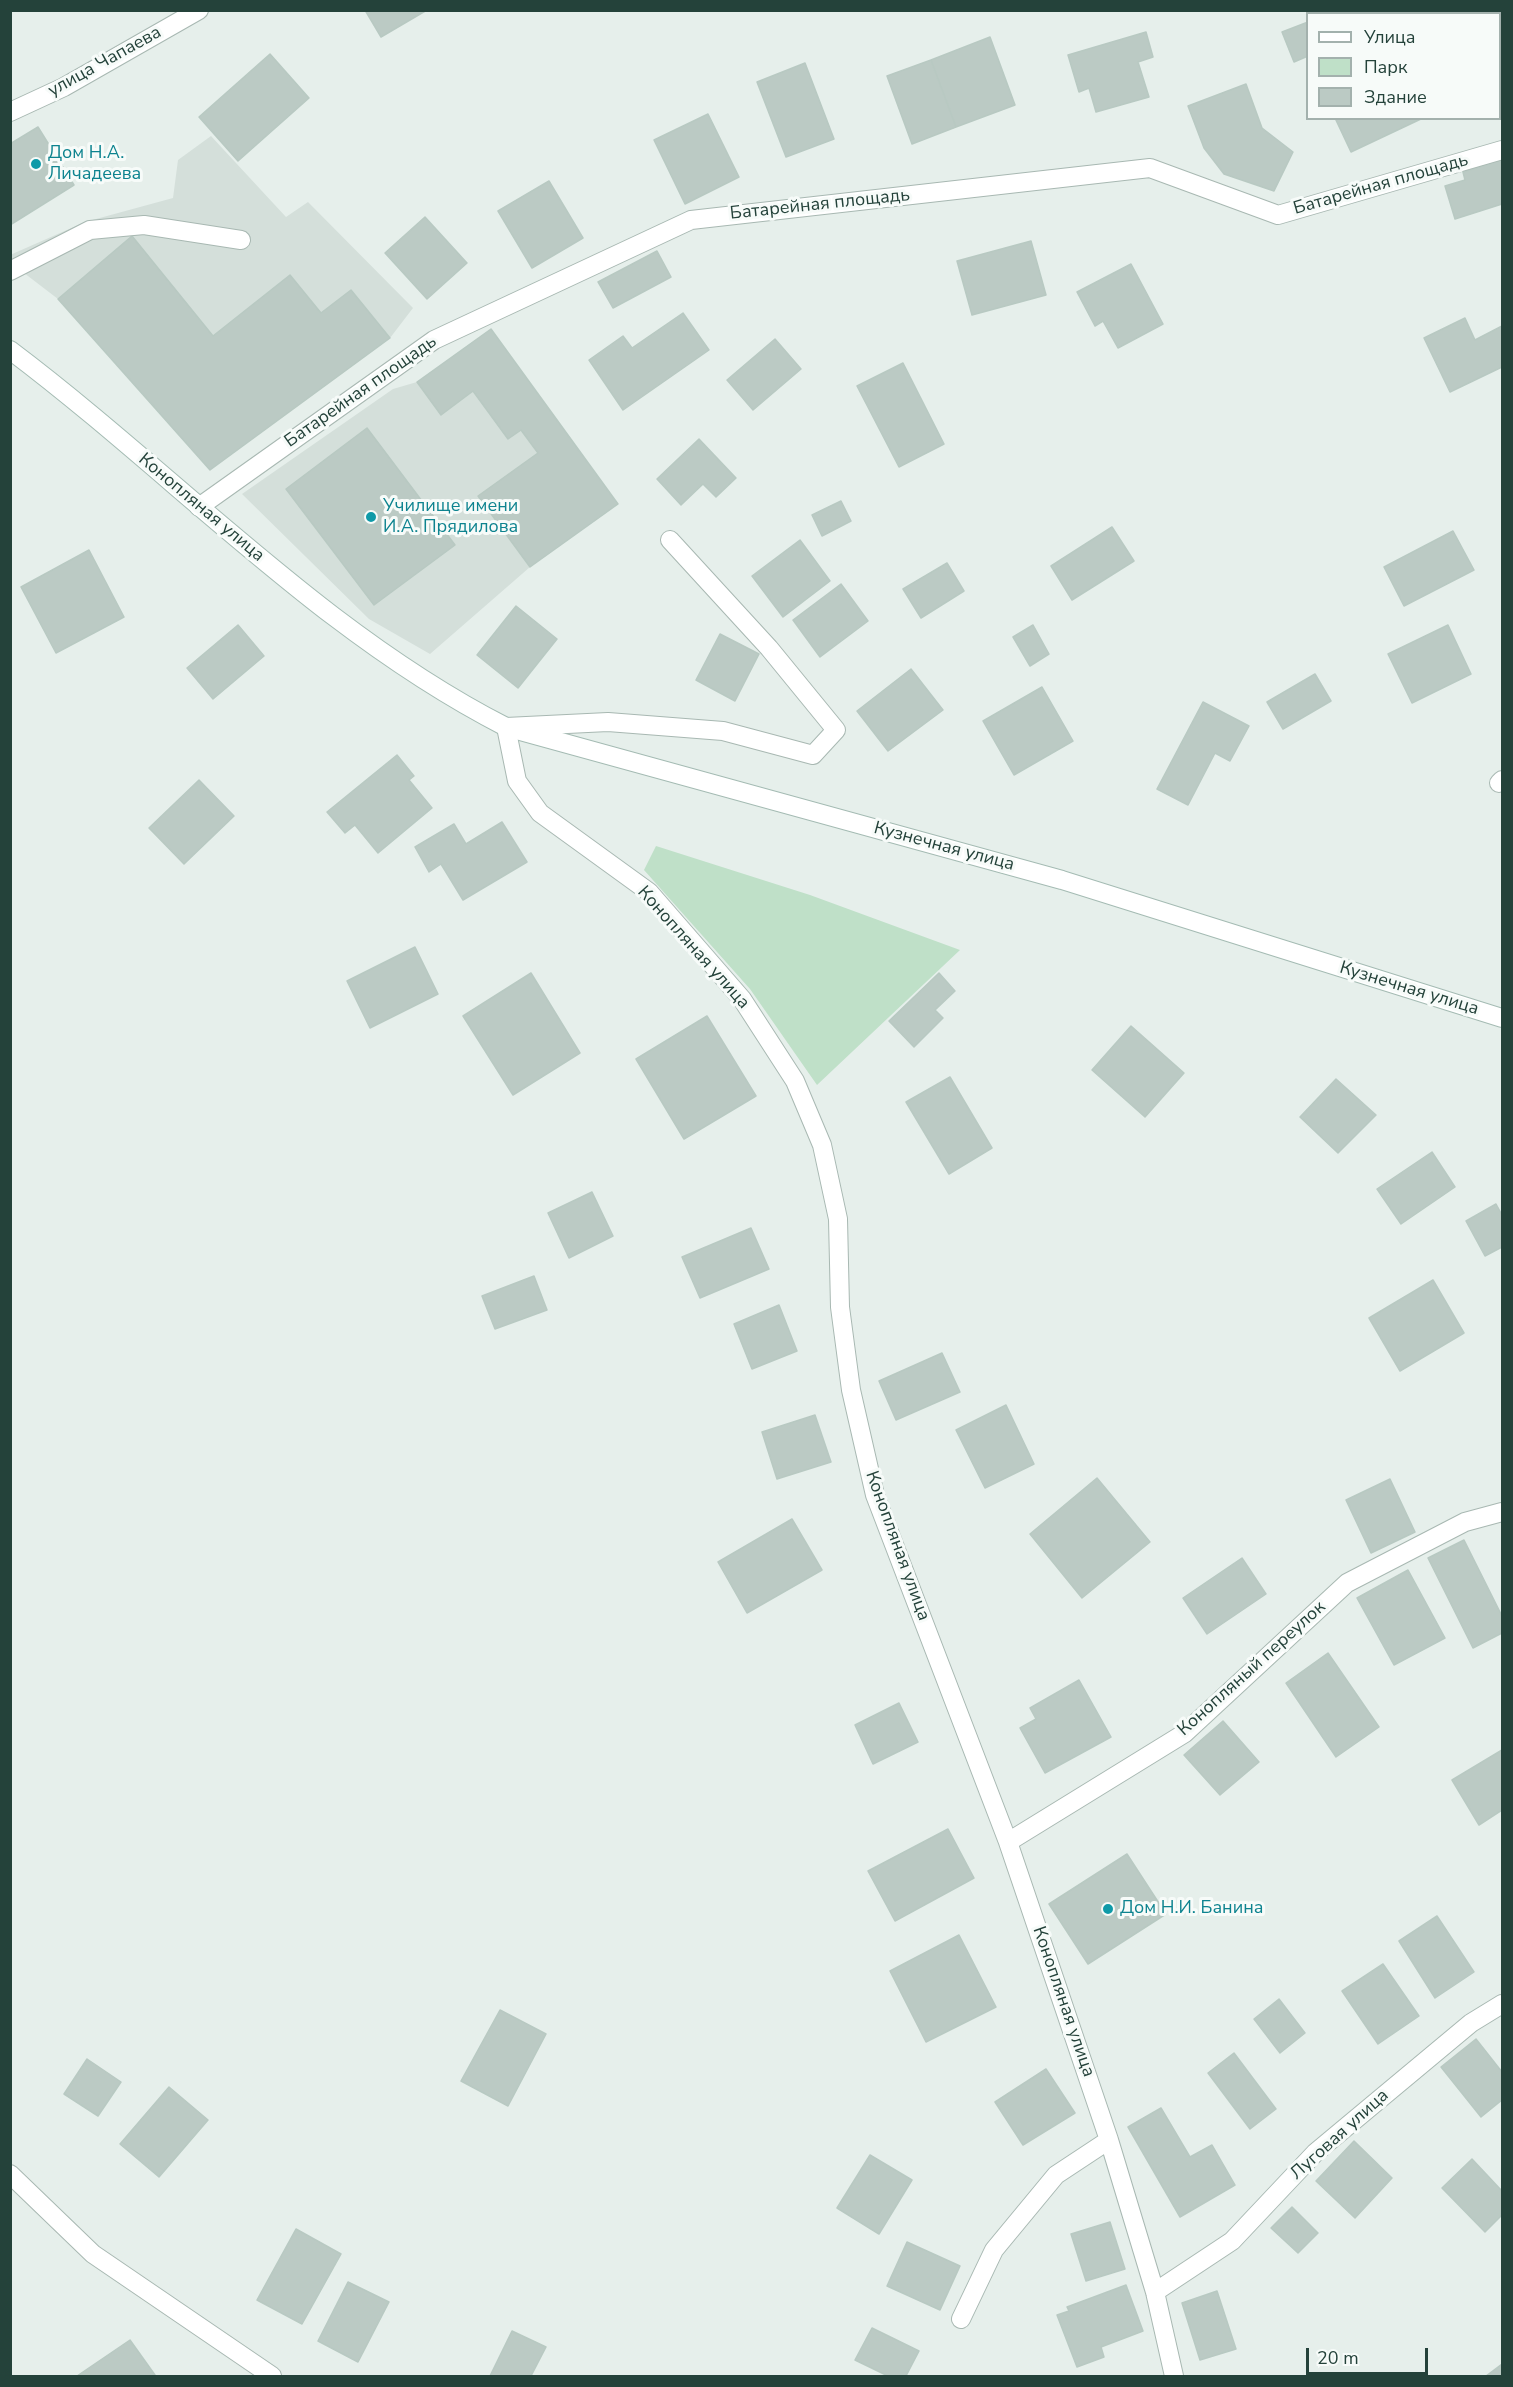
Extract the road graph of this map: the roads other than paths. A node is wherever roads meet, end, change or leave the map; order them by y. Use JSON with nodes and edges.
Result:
{"nodes":[{"id":1,"x":199,"y":10,"type":"edge"},
{"id":2,"x":10,"y":112,"type":"edge"},
{"id":3,"x":1503,"y":150,"type":"edge"},
{"id":4,"x":241,"y":240,"type":"dead end"},
{"id":5,"x":10,"y":271,"type":"edge"},
{"id":6,"x":10,"y":350,"type":"edge"},
{"id":7,"x":199,"y":507,"type":"junction"},
{"id":8,"x":670,"y":540,"type":"dead end"},
{"id":9,"x":395,"y":662,"type":"joint"},
{"id":10,"x":506,"y":727,"type":"junction"},
{"id":11,"x":1503,"y":1018,"type":"edge"},
{"id":12,"x":1503,"y":1512,"type":"edge"},
{"id":13,"x":1008,"y":1842,"type":"junction"},
{"id":14,"x":1503,"y":2004,"type":"edge"},
{"id":15,"x":1109,"y":2140,"type":"junction"},
{"id":16,"x":10,"y":2174,"type":"edge"},
{"id":17,"x":1155,"y":2292,"type":"junction"},
{"id":18,"x":961,"y":2319,"type":"dead end"},
{"id":19,"x":272,"y":2376,"type":"edge"},
{"id":20,"x":1174,"y":2376,"type":"edge"}],
"edges":[{"from":1,"to":2,"type":"street","name":"улица Чапаева"},
{"from":3,"to":7,"type":"street","name":"Батарейная площадь"},
{"from":4,"to":5,"type":"street"},
{"from":6,"to":7,"type":"street","name":"Конопляная улица"},
{"from":7,"to":9,"type":"street","name":"Конопляная улица"},
{"from":8,"to":10,"type":"street"},
{"from":9,"to":10,"type":"street","name":"Кузнечная улица"},
{"from":10,"to":11,"type":"street","name":"Кузнечная улица"},
{"from":10,"to":13,"type":"street","name":"Конопляная улица"},
{"from":12,"to":13,"type":"street","name":"Конопляный переулок"},
{"from":13,"to":15,"type":"street","name":"Конопляная улица"},
{"from":14,"to":17,"type":"street","name":"Луговая улица"},
{"from":15,"to":17,"type":"street","name":"Конопляная улица"},
{"from":15,"to":18,"type":"street"},
{"from":16,"to":19,"type":"street"},
{"from":17,"to":20,"type":"street","name":"Конопляная улица"}]}
